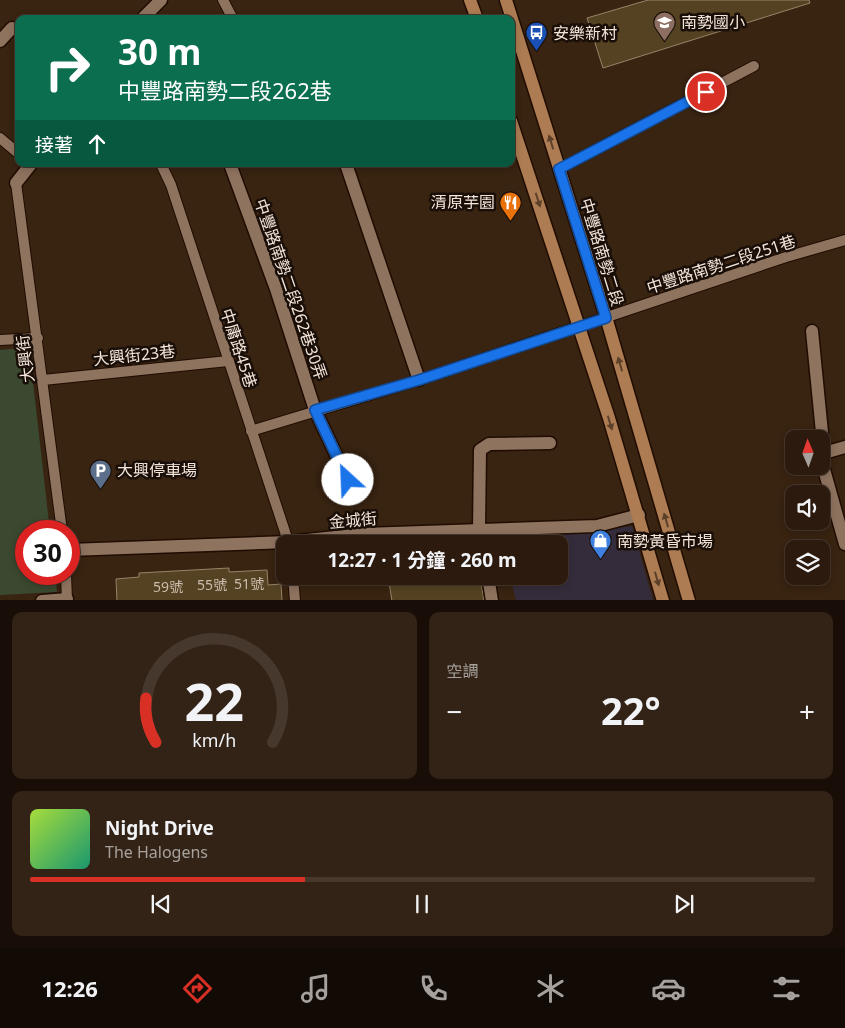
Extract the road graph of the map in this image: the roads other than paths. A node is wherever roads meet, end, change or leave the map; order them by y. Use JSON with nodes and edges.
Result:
{"nodes":[{"id":1,"x":160,"y":0,"type":"edge"},
{"id":2,"x":223,"y":0,"type":"edge"},
{"id":3,"x":470,"y":0,"type":"edge"},
{"id":4,"x":506,"y":0,"type":"edge"},
{"id":5,"x":146,"y":15,"type":"edge"},
{"id":6,"x":231,"y":15,"type":"edge"},
{"id":7,"x":476,"y":15,"type":"edge"},
{"id":8,"x":511,"y":15,"type":"edge"},
{"id":9,"x":12,"y":28,"type":"dead end"},
{"id":10,"x":515,"y":29,"type":"edge"},
{"id":11,"x":0,"y":40,"type":"edge"},
{"id":12,"x":754,"y":66,"type":"dead end"},
{"id":13,"x":515,"y":133,"type":"edge"},
{"id":14,"x":0,"y":138,"type":"edge"},
{"id":15,"x":15,"y":151,"type":"edge"},
{"id":16,"x":28,"y":167,"type":"edge"},
{"id":17,"x":162,"y":167,"type":"edge"},
{"id":18,"x":231,"y":167,"type":"edge"},
{"id":19,"x":347,"y":167,"type":"edge"},
{"id":20,"x":559,"y":169,"type":"junction"},
{"id":21,"x":16,"y":183,"type":"joint"},
{"id":22,"x":845,"y":240,"type":"edge"},
{"id":23,"x":606,"y":318,"type":"junction"},
{"id":24,"x":579,"y":327,"type":"junction"},
{"id":25,"x":812,"y":331,"type":"dead end"},
{"id":26,"x":38,"y":338,"type":"junction"},
{"id":27,"x":0,"y":340,"type":"edge"},
{"id":28,"x":228,"y":361,"type":"junction"},
{"id":29,"x":43,"y":380,"type":"junction"},
{"id":30,"x":419,"y":380,"type":"junction"},
{"id":31,"x":315,"y":410,"type":"junction"},
{"id":32,"x":822,"y":430,"type":"edge"},
{"id":33,"x":250,"y":431,"type":"junction"},
{"id":34,"x":550,"y":443,"type":"dead end"},
{"id":35,"x":845,"y":447,"type":"edge"},
{"id":36,"x":830,"y":451,"type":"edge"},
{"id":37,"x":826,"y":475,"type":"edge"},
{"id":38,"x":348,"y":480,"type":"dead end"},
{"id":39,"x":639,"y":515,"type":"junction"},
{"id":40,"x":61,"y":520,"type":"edge"},
{"id":41,"x":479,"y":530,"type":"junction"},
{"id":42,"x":286,"y":535,"type":"edge"},
{"id":43,"x":356,"y":535,"type":"edge"},
{"id":44,"x":480,"y":535,"type":"edge"},
{"id":45,"x":276,"y":543,"type":"edge"},
{"id":46,"x":845,"y":544,"type":"edge"},
{"id":47,"x":80,"y":550,"type":"edge"},
{"id":48,"x":66,"y":585,"type":"edge"},
{"id":49,"x":293,"y":585,"type":"edge"},
{"id":50,"x":490,"y":585,"type":"edge"},
{"id":51,"x":42,"y":600,"type":"edge"},
{"id":52,"x":67,"y":600,"type":"edge"},
{"id":53,"x":295,"y":600,"type":"edge"},
{"id":54,"x":492,"y":600,"type":"edge"},
{"id":55,"x":663,"y":600,"type":"edge"},
{"id":56,"x":689,"y":600,"type":"edge"}],
"edges":[{"from":1,"to":5,"type":"street"},
{"from":2,"to":6,"type":"lane"},
{"from":3,"to":7,"type":"main road"},
{"from":8,"to":4,"type":"main road","name":"中豐路南勢二段","one_way":true},
{"from":9,"to":11,"type":"street"},
{"from":20,"to":10,"type":"main road","name":"中豐路南勢二段","one_way":true},
{"from":12,"to":20,"type":"lane"},
{"from":13,"to":24,"type":"main road","one_way":true},
{"from":14,"to":15,"type":"lane"},
{"from":16,"to":21,"type":"street"},
{"from":17,"to":28,"type":"lane","name":"中庸路45巷"},
{"from":18,"to":31,"type":"street","name":"中豐路南勢二段262巷30弄"},
{"from":19,"to":30,"type":"street"},
{"from":20,"to":23,"type":"main road","name":"中豐路南勢二段"},
{"from":21,"to":26,"type":"lane","name":"大興街"},
{"from":22,"to":23,"type":"lane","name":"中豐路南勢二段251巷"},
{"from":23,"to":24,"type":"lane","name":"中豐路南勢二段251巷"},
{"from":56,"to":23,"type":"main road","name":"中豐路南勢二段","one_way":true},
{"from":24,"to":30,"type":"lane","name":"中豐路南勢二段251巷"},
{"from":24,"to":39,"type":"main road","one_way":true},
{"from":25,"to":32,"type":"street"},
{"from":26,"to":27,"type":"lane"},
{"from":26,"to":29,"type":"lane","name":"大興街"},
{"from":28,"to":29,"type":"lane","name":"大興街23巷"},
{"from":28,"to":33,"type":"lane","name":"中庸路45巷"},
{"from":29,"to":40,"type":"lane","name":"大興街"},
{"from":30,"to":31,"type":"lane","name":"中豐路南勢二段251巷"},
{"from":31,"to":33,"type":"lane","name":"中豐路南勢二段251巷"},
{"from":31,"to":38,"type":"street","name":"中豐路南勢二段262巷30弄"},
{"from":33,"to":42,"type":"lane","name":"中庸路45巷"},
{"from":34,"to":41,"type":"street"},
{"from":35,"to":36,"type":"street"},
{"from":37,"to":46,"type":"street"},
{"from":39,"to":41,"type":"street","name":"金城街"},
{"from":39,"to":55,"type":"main road","one_way":true},
{"from":41,"to":43,"type":"street","name":"金城街"},
{"from":41,"to":44,"type":"street"},
{"from":45,"to":47,"type":"street","name":"金城街"},
{"from":48,"to":52,"type":"lane"},
{"from":49,"to":53,"type":"lane"},
{"from":50,"to":54,"type":"street"},
{"from":51,"to":52,"type":"street"}]}
